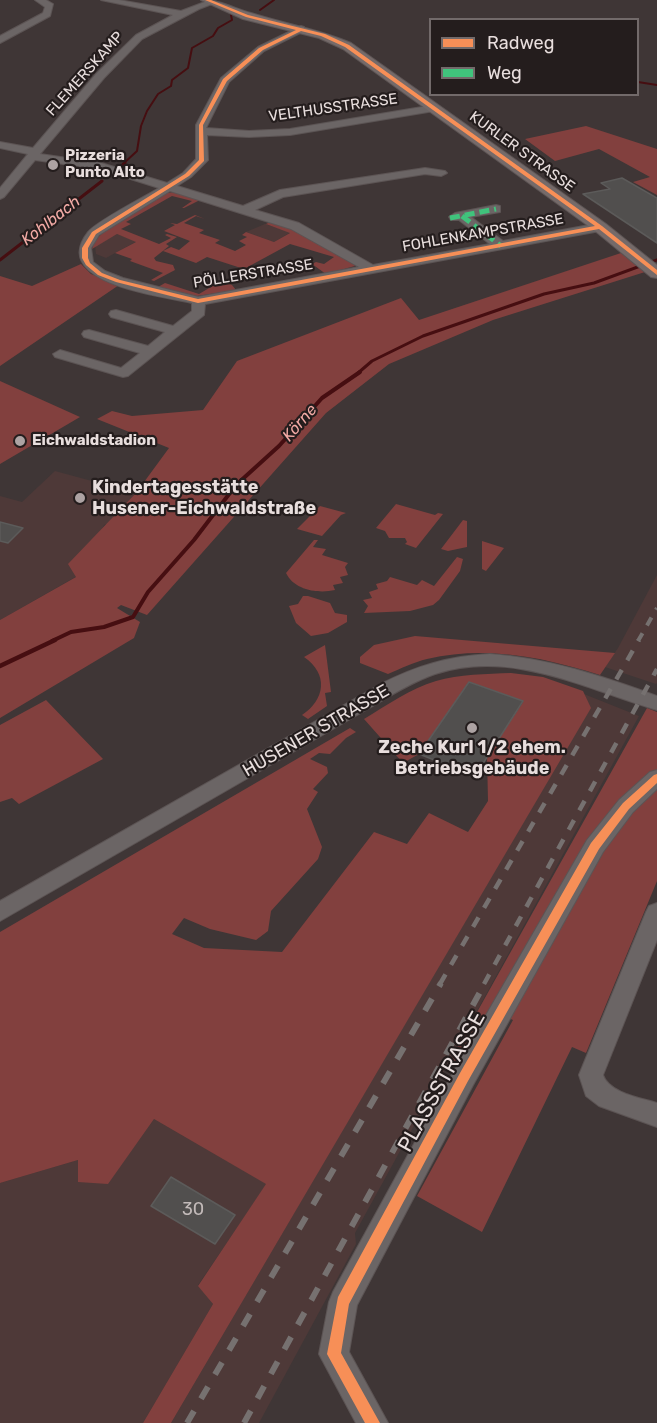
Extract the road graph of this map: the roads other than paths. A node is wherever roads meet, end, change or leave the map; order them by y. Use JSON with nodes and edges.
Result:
{"nodes":[{"id":1,"x":59,"y":0,"type":"edge"},
{"id":2,"x":105,"y":0,"type":"edge"},
{"id":3,"x":43,"y":1,"type":"edge"},
{"id":4,"x":213,"y":2,"type":"edge"},
{"id":5,"x":180,"y":14,"type":"junction"},
{"id":6,"x":0,"y":27,"type":"edge"},
{"id":7,"x":301,"y":29,"type":"junction"},
{"id":8,"x":18,"y":30,"type":"junction"},
{"id":9,"x":0,"y":40,"type":"edge"},
{"id":10,"x":434,"y":108,"type":"junction"},
{"id":11,"x":200,"y":131,"type":"junction"},
{"id":12,"x":0,"y":145,"type":"edge"},
{"id":13,"x":16,"y":150,"type":"junction"},
{"id":14,"x":34,"y":154,"type":"junction"},
{"id":15,"x":0,"y":156,"type":"edge"},
{"id":16,"x":441,"y":173,"type":"dead end"},
{"id":17,"x":168,"y":186,"type":"junction"},
{"id":18,"x":0,"y":195,"type":"edge"},
{"id":19,"x":496,"y":209,"type":"dead end"},
{"id":20,"x":245,"y":210,"type":"junction"},
{"id":21,"x":600,"y":227,"type":"junction"},
{"id":22,"x":501,"y":246,"type":"junction"},
{"id":23,"x":371,"y":269,"type":"junction"},
{"id":24,"x":655,"y":271,"type":"edge"},
{"id":25,"x":198,"y":301,"type":"junction"},
{"id":26,"x":116,"y":314,"type":"dead end"},
{"id":27,"x":177,"y":331,"type":"junction"},
{"id":28,"x":89,"y":334,"type":"dead end"},
{"id":29,"x":150,"y":351,"type":"junction"},
{"id":30,"x":60,"y":354,"type":"dead end"},
{"id":31,"x":136,"y":363,"type":"junction"},
{"id":32,"x":157,"y":370,"type":"dead end"},
{"id":33,"x":657,"y":703,"type":"edge"},
{"id":34,"x":657,"y":777,"type":"edge"},
{"id":35,"x":0,"y":912,"type":"edge"},
{"id":36,"x":657,"y":912,"type":"edge"},
{"id":37,"x":657,"y":1114,"type":"edge"},
{"id":38,"x":373,"y":1423,"type":"edge"}],
"edges":[{"from":1,"to":3,"type":"street"},
{"from":2,"to":5,"type":"street"},
{"from":3,"to":8,"type":"street"},
{"from":4,"to":5,"type":"street","name":"FLEMERSKAMP"},
{"from":4,"to":7,"type":"main road","name":"KURLER STRASSE"},
{"from":5,"to":14,"type":"street","name":"FLEMERSKAMP"},
{"from":6,"to":8,"type":"street"},
{"from":7,"to":10,"type":"main road","name":"KURLER STRASSE"},
{"from":7,"to":11,"type":"street"},
{"from":8,"to":9,"type":"street"},
{"from":10,"to":11,"type":"street","name":"VELTHUSSTRASSE"},
{"from":10,"to":21,"type":"main road","name":"KURLER STRASSE"},
{"from":11,"to":17,"type":"street"},
{"from":12,"to":13,"type":"street"},
{"from":13,"to":14,"type":"street"},
{"from":13,"to":15,"type":"street"},
{"from":14,"to":17,"type":"street"},
{"from":14,"to":18,"type":"street","name":"FLEMERSKAMP"},
{"from":16,"to":20,"type":"street"},
{"from":17,"to":20,"type":"street"},
{"from":17,"to":25,"type":"street","name":"PÖLLERSTRASSE"},
{"from":19,"to":22,"type":"street"},
{"from":20,"to":23,"type":"street"},
{"from":21,"to":22,"type":"street","name":"FOHLENKAMPSTRASSE"},
{"from":21,"to":24,"type":"main road","name":"KURLER STRASSE"},
{"from":22,"to":23,"type":"street","name":"FOHLENKAMPSTRASSE"},
{"from":23,"to":25,"type":"street","name":"PÖLLERSTRASSE"},
{"from":25,"to":27,"type":"street"},
{"from":26,"to":27,"type":"street"},
{"from":27,"to":29,"type":"street"},
{"from":28,"to":29,"type":"street"},
{"from":29,"to":31,"type":"street"},
{"from":30,"to":31,"type":"street"},
{"from":31,"to":32,"type":"street"},
{"from":33,"to":35,"type":"street","name":"HUSENER STRASSE"},
{"from":34,"to":38,"type":"street","name":"PLASSSTRASSE"},
{"from":36,"to":37,"type":"street"}]}
